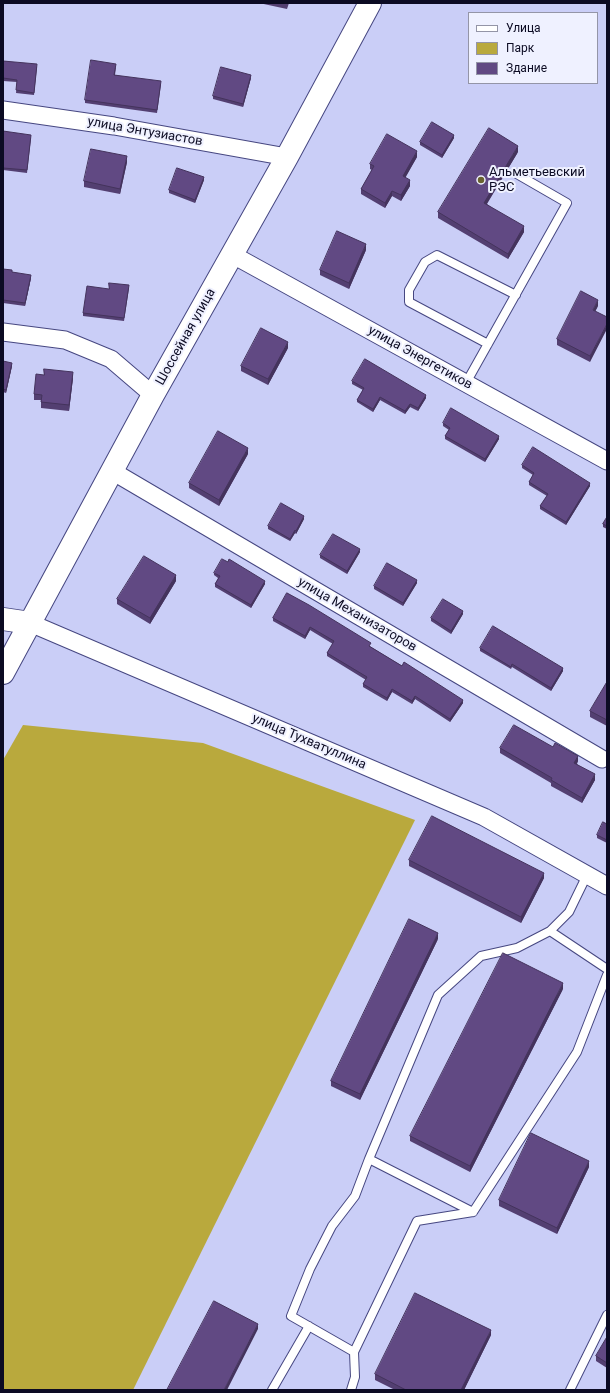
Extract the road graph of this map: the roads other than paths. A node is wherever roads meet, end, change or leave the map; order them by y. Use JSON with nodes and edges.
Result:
{"nodes":[{"id":1,"x":370,"y":3,"type":"edge"},
{"id":2,"x":3,"y":110,"type":"edge"},
{"id":3,"x":287,"y":157,"type":"junction"},
{"id":4,"x":515,"y":172,"type":"dead end"},
{"id":5,"x":233,"y":255,"type":"junction"},
{"id":6,"x":516,"y":295,"type":"junction"},
{"id":7,"x":3,"y":332,"type":"edge"},
{"id":8,"x":488,"y":344,"type":"junction"},
{"id":9,"x":466,"y":383,"type":"junction"},
{"id":10,"x":154,"y":395,"type":"junction"},
{"id":11,"x":607,"y":461,"type":"edge"},
{"id":12,"x":112,"y":471,"type":"junction"},
{"id":13,"x":3,"y":620,"type":"edge"},
{"id":14,"x":30,"y":623,"type":"junction"},
{"id":15,"x":3,"y":673,"type":"edge"},
{"id":16,"x":602,"y":759,"type":"dead end"},
{"id":17,"x":587,"y":875,"type":"junction"},
{"id":18,"x":607,"y":886,"type":"edge"},
{"id":19,"x":550,"y":931,"type":"junction"},
{"id":20,"x":607,"y":969,"type":"edge"},
{"id":21,"x":607,"y":975,"type":"edge"},
{"id":22,"x":369,"y":1159,"type":"junction"},
{"id":23,"x":473,"y":1212,"type":"junction"},
{"id":24,"x":607,"y":1315,"type":"edge"},
{"id":25,"x":309,"y":1326,"type":"junction"},
{"id":26,"x":354,"y":1352,"type":"junction"},
{"id":27,"x":272,"y":1390,"type":"edge"},
{"id":28,"x":351,"y":1390,"type":"edge"},
{"id":29,"x":570,"y":1390,"type":"edge"}],
"edges":[{"from":1,"to":3,"type":"main road","name":"Шоссейная улица"},
{"from":2,"to":3,"type":"street","name":"улица Энтузиастов"},
{"from":3,"to":5,"type":"main road","name":"Шоссейная улица"},
{"from":4,"to":6,"type":"lane"},
{"from":5,"to":9,"type":"street","name":"улица Энергетиков"},
{"from":5,"to":10,"type":"main road","name":"Шоссейная улица"},
{"from":6,"to":8,"type":"lane"},
{"from":6,"to":8,"type":"lane"},
{"from":7,"to":10,"type":"street"},
{"from":8,"to":9,"type":"lane"},
{"from":9,"to":11,"type":"street","name":"улица Энергетиков"},
{"from":10,"to":12,"type":"main road","name":"Шоссейная улица"},
{"from":12,"to":14,"type":"main road","name":"Шоссейная улица"},
{"from":12,"to":16,"type":"street","name":"улица Механизаторов"},
{"from":13,"to":14,"type":"main road","name":"улица Тухватуллина"},
{"from":14,"to":15,"type":"main road","name":"Шоссейная улица"},
{"from":14,"to":17,"type":"street","name":"улица Тухватуллина"},
{"from":17,"to":18,"type":"street","name":"улица Тухватуллина"},
{"from":17,"to":19,"type":"lane"},
{"from":19,"to":20,"type":"lane"},
{"from":19,"to":22,"type":"lane"},
{"from":21,"to":23,"type":"lane"},
{"from":22,"to":23,"type":"lane"},
{"from":22,"to":25,"type":"lane"},
{"from":23,"to":26,"type":"lane"},
{"from":24,"to":29,"type":"lane"},
{"from":25,"to":26,"type":"lane"},
{"from":25,"to":27,"type":"lane"},
{"from":26,"to":28,"type":"lane"}]}
